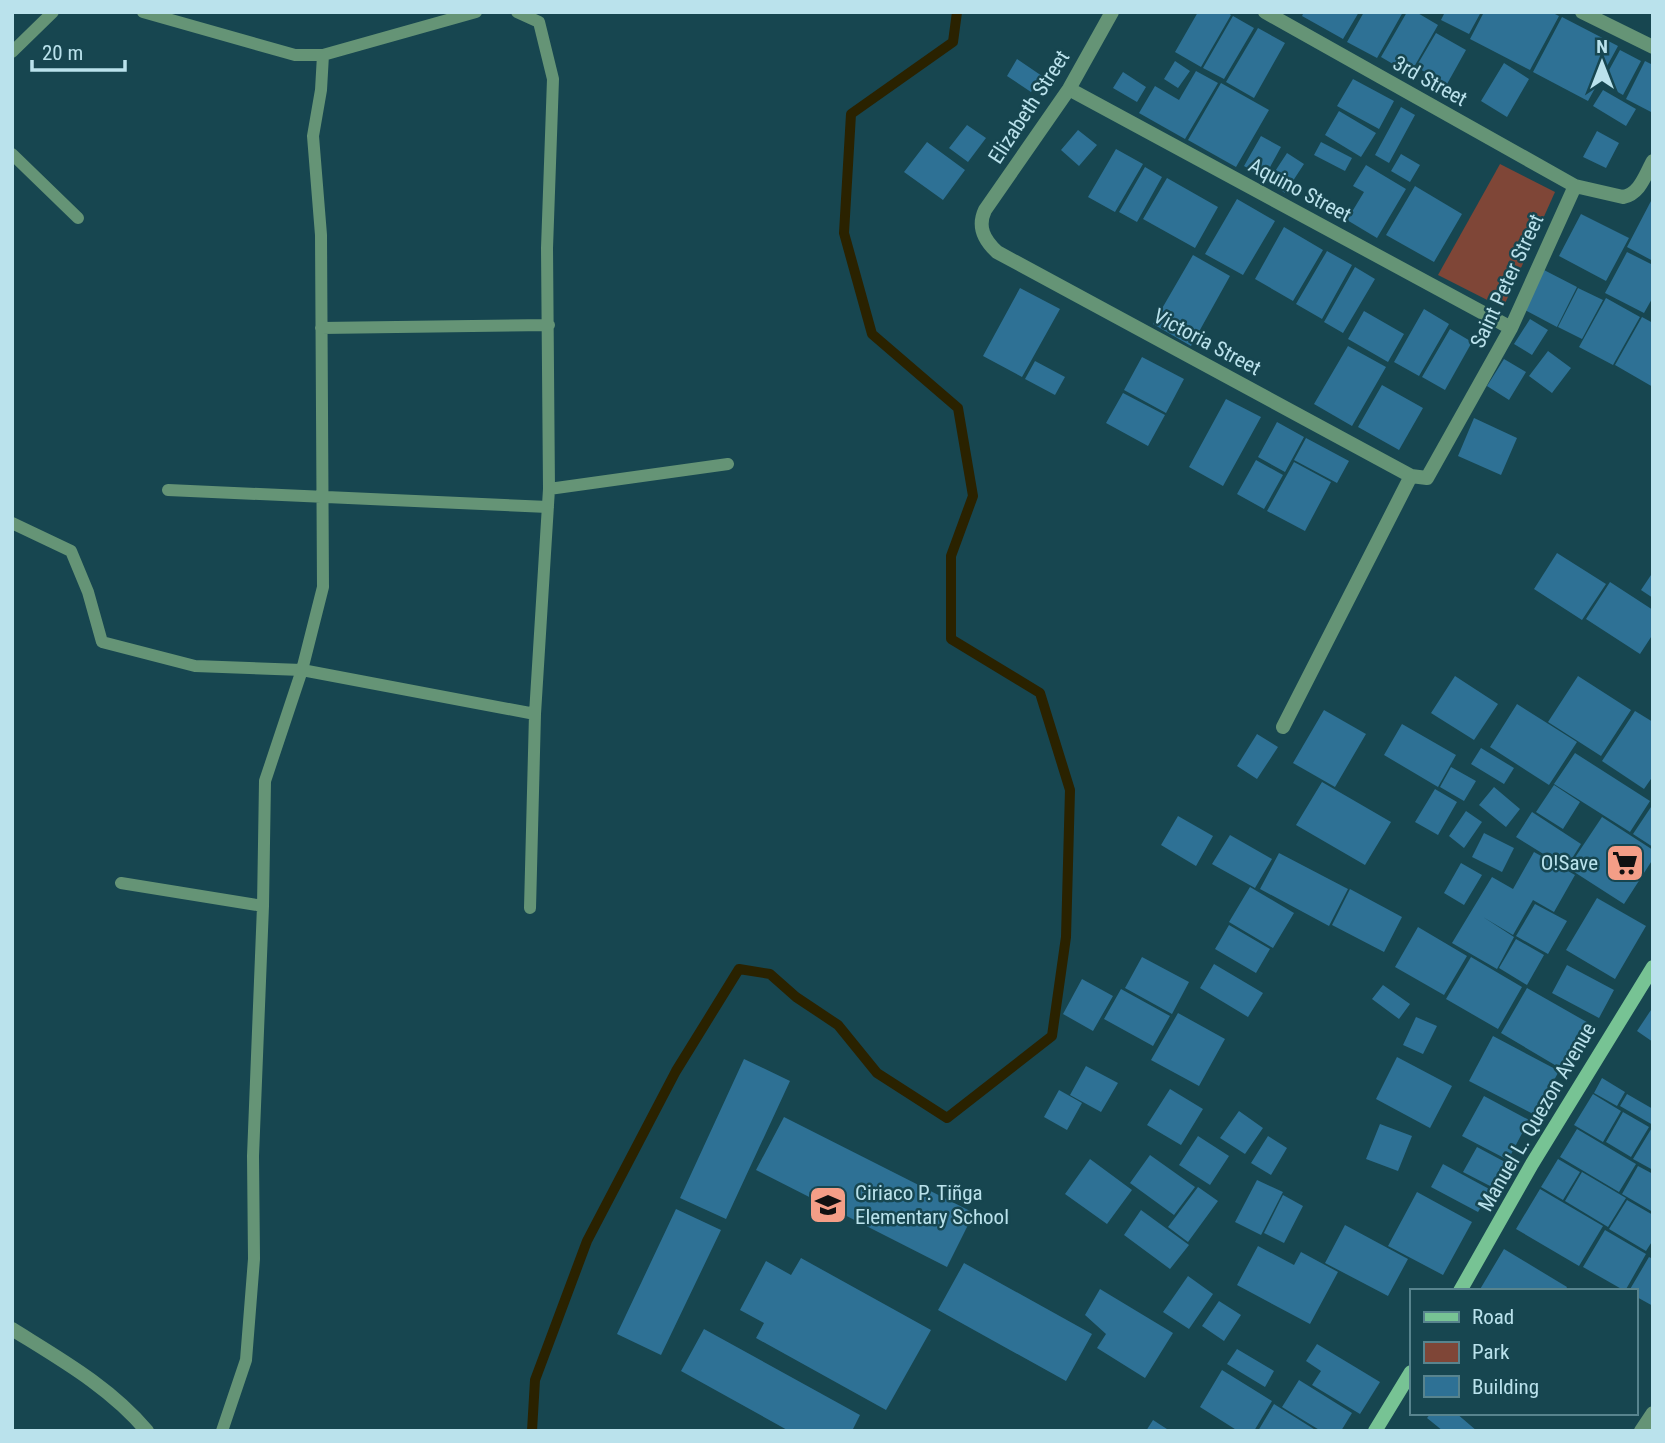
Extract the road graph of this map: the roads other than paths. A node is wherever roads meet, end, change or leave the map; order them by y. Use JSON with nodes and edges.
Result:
{"nodes":[{"id":1,"x":53,"y":12,"type":"edge"},
{"id":2,"x":143,"y":12,"type":"edge"},
{"id":3,"x":476,"y":12,"type":"edge"},
{"id":4,"x":517,"y":12,"type":"edge"},
{"id":5,"x":1112,"y":12,"type":"edge"},
{"id":6,"x":1265,"y":12,"type":"edge"},
{"id":7,"x":1582,"y":12,"type":"edge"},
{"id":8,"x":1653,"y":47,"type":"edge"},
{"id":9,"x":12,"y":52,"type":"edge"},
{"id":10,"x":323,"y":55,"type":"junction"},
{"id":11,"x":1069,"y":89,"type":"junction"},
{"id":12,"x":12,"y":154,"type":"edge"},
{"id":13,"x":1653,"y":161,"type":"edge"},
{"id":14,"x":1575,"y":186,"type":"junction"},
{"id":15,"x":78,"y":218,"type":"dead end"},
{"id":16,"x":981,"y":224,"type":"joint"},
{"id":17,"x":549,"y":325,"type":"junction"},
{"id":18,"x":321,"y":328,"type":"junction"},
{"id":19,"x":1511,"y":328,"type":"junction"},
{"id":20,"x":728,"y":464,"type":"dead end"},
{"id":21,"x":1411,"y":476,"type":"junction"},
{"id":22,"x":1427,"y":478,"type":"joint"},
{"id":23,"x":549,"y":489,"type":"junction"},
{"id":24,"x":168,"y":490,"type":"dead end"},
{"id":25,"x":322,"y":496,"type":"junction"},
{"id":26,"x":548,"y":507,"type":"junction"},
{"id":27,"x":12,"y":523,"type":"edge"},
{"id":28,"x":302,"y":670,"type":"junction"},
{"id":29,"x":535,"y":714,"type":"junction"},
{"id":30,"x":1283,"y":727,"type":"dead end"},
{"id":31,"x":121,"y":883,"type":"dead end"},
{"id":32,"x":263,"y":906,"type":"junction"},
{"id":33,"x":530,"y":908,"type":"dead end"},
{"id":34,"x":1653,"y":967,"type":"edge"},
{"id":35,"x":1461,"y":1289,"type":"edge"},
{"id":36,"x":12,"y":1329,"type":"edge"},
{"id":37,"x":1410,"y":1374,"type":"edge"},
{"id":38,"x":1653,"y":1413,"type":"edge"},
{"id":39,"x":147,"y":1431,"type":"edge"},
{"id":40,"x":222,"y":1431,"type":"edge"},
{"id":41,"x":1375,"y":1431,"type":"edge"},
{"id":42,"x":1641,"y":1431,"type":"edge"}],
"edges":[{"from":1,"to":9,"type":"lane"},
{"from":2,"to":10,"type":"lane"},
{"from":3,"to":10,"type":"lane"},
{"from":4,"to":17,"type":"lane"},
{"from":5,"to":11,"type":"street","name":"Elizabeth Street"},
{"from":6,"to":14,"type":"street","name":"3rd Street"},
{"from":7,"to":8,"type":"street"},
{"from":10,"to":18,"type":"lane"},
{"from":11,"to":16,"type":"street","name":"Elizabeth Street"},
{"from":11,"to":19,"type":"street","name":"Aquino Street"},
{"from":12,"to":15,"type":"lane"},
{"from":13,"to":14,"type":"street"},
{"from":14,"to":19,"type":"street","name":"Saint Peter Street"},
{"from":16,"to":21,"type":"street","name":"Victoria Street"},
{"from":17,"to":18,"type":"lane"},
{"from":17,"to":23,"type":"lane"},
{"from":18,"to":25,"type":"lane"},
{"from":19,"to":22,"type":"street","name":"Saint Peter Street"},
{"from":20,"to":23,"type":"lane"},
{"from":21,"to":22,"type":"street","name":"Victoria Street"},
{"from":21,"to":30,"type":"street"},
{"from":23,"to":26,"type":"lane"},
{"from":24,"to":25,"type":"lane"},
{"from":25,"to":26,"type":"lane"},
{"from":25,"to":28,"type":"lane"},
{"from":26,"to":29,"type":"lane"},
{"from":27,"to":28,"type":"lane"},
{"from":28,"to":29,"type":"lane"},
{"from":28,"to":32,"type":"lane"},
{"from":29,"to":33,"type":"lane"},
{"from":31,"to":32,"type":"lane"},
{"from":32,"to":40,"type":"lane"},
{"from":34,"to":35,"type":"main road","name":"Manuel L. Quezon Avenue"},
{"from":36,"to":39,"type":"street"},
{"from":37,"to":41,"type":"main road"},
{"from":38,"to":42,"type":"street"}]}
